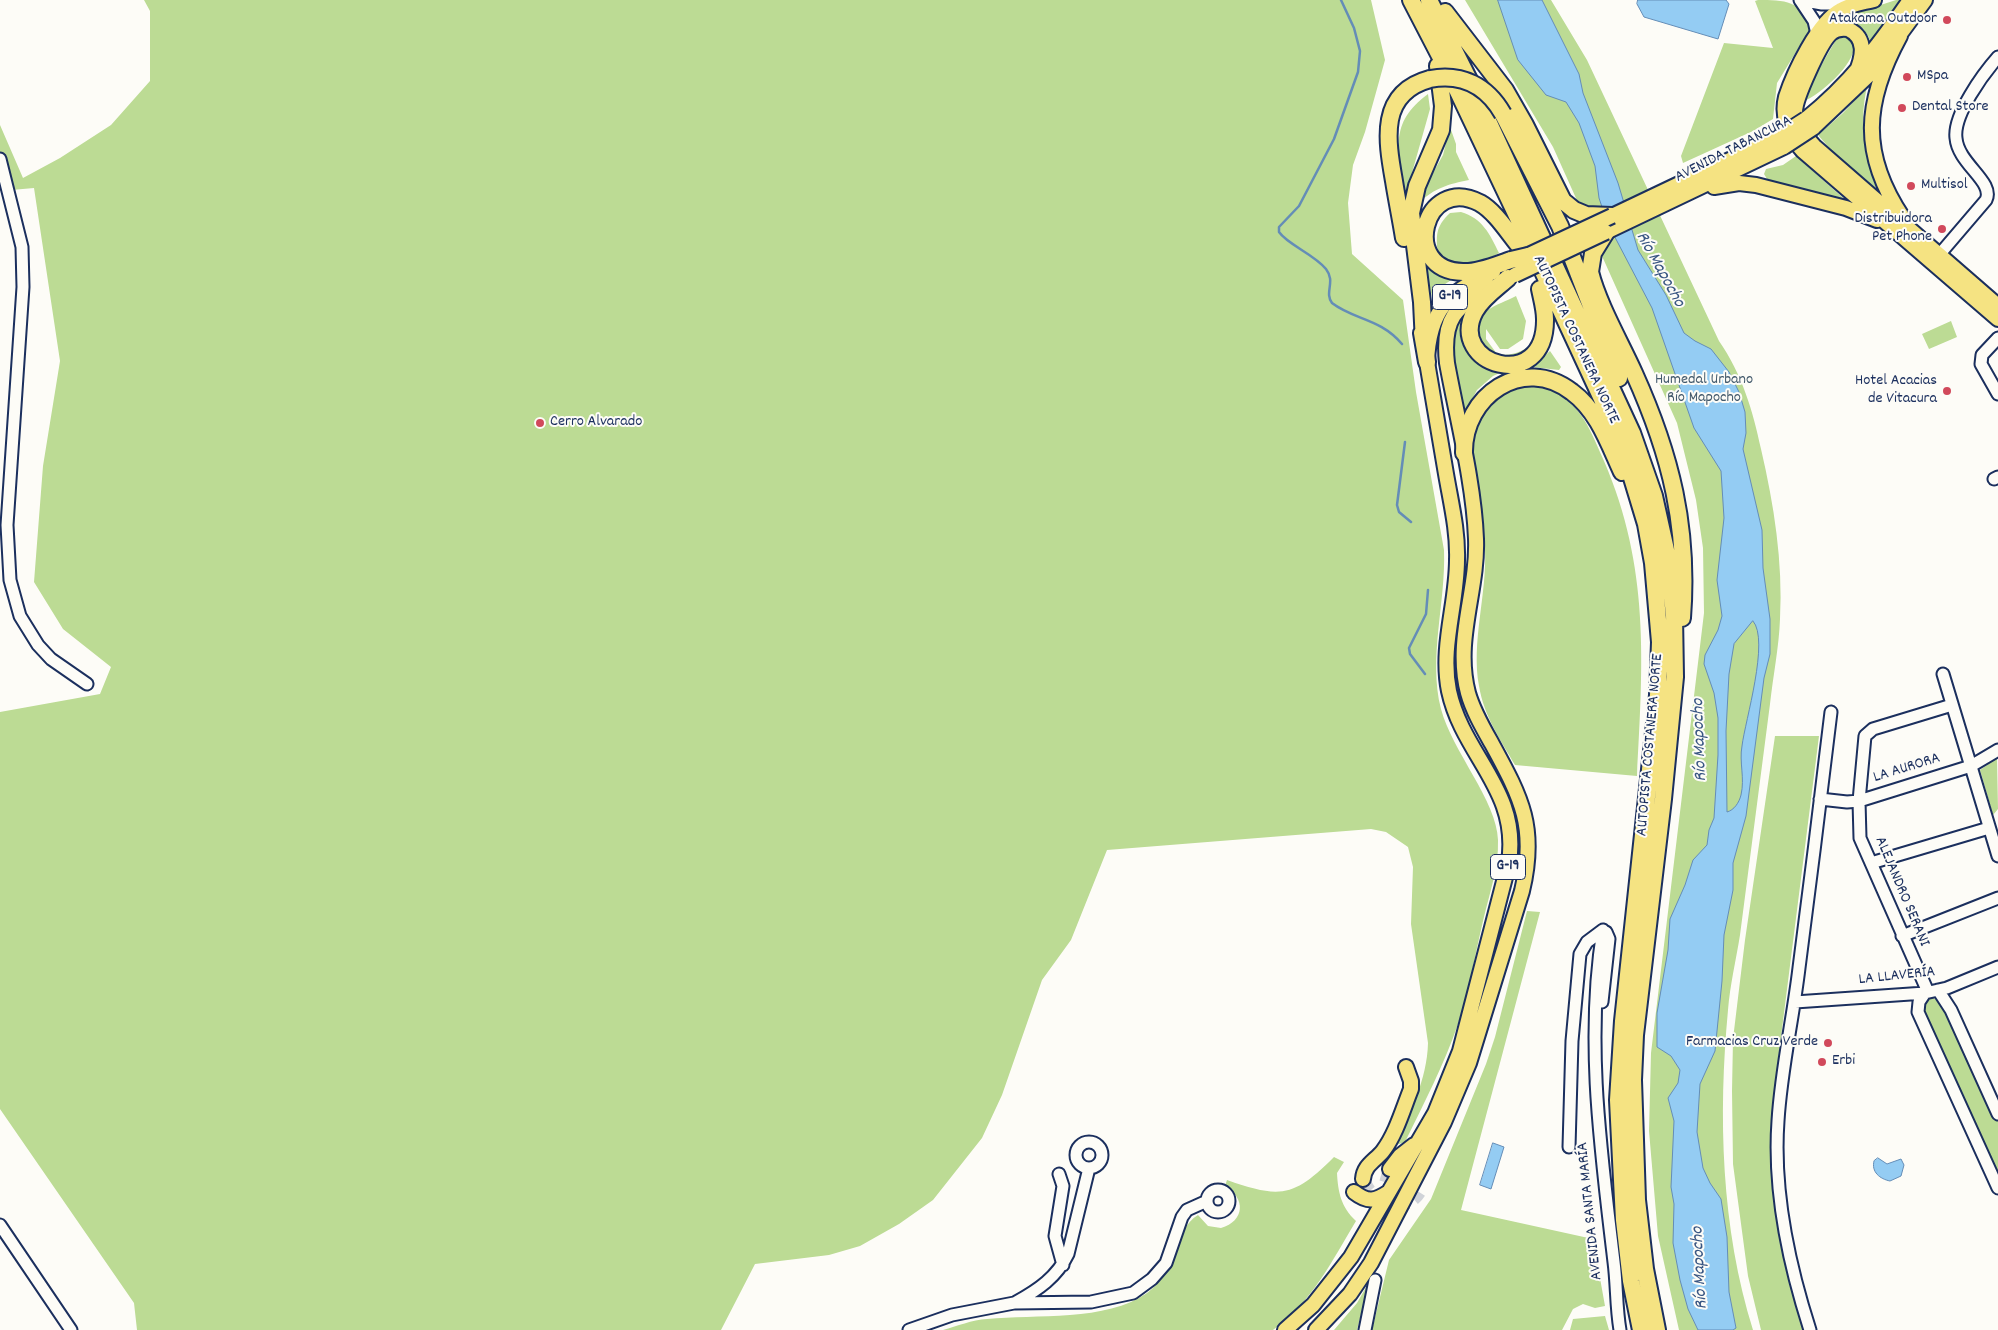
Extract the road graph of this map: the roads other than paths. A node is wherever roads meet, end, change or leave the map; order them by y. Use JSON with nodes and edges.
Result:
{"nodes":[{"id":1,"x":1411,"y":0,"type":"edge"},
{"id":2,"x":1429,"y":0,"type":"edge"},
{"id":3,"x":1435,"y":0,"type":"edge"},
{"id":4,"x":1800,"y":0,"type":"edge"},
{"id":5,"x":1874,"y":0,"type":"edge"},
{"id":6,"x":1910,"y":0,"type":"edge"},
{"id":7,"x":1924,"y":0,"type":"edge"},
{"id":8,"x":1858,"y":3,"type":"junction"},
{"id":9,"x":1817,"y":34,"type":"junction"},
{"id":10,"x":1900,"y":36,"type":"junction"},
{"id":11,"x":1432,"y":39,"type":"junction"},
{"id":12,"x":1998,"y":57,"type":"edge"},
{"id":13,"x":1856,"y":73,"type":"junction"},
{"id":14,"x":1454,"y":84,"type":"junction"},
{"id":15,"x":1810,"y":124,"type":"junction"},
{"id":16,"x":0,"y":160,"type":"edge"},
{"id":17,"x":1694,"y":186,"type":"junction"},
{"id":18,"x":1612,"y":216,"type":"junction"},
{"id":19,"x":1887,"y":224,"type":"junction"},
{"id":20,"x":1606,"y":232,"type":"junction"},
{"id":21,"x":1921,"y":239,"type":"junction"},
{"id":22,"x":1562,"y":246,"type":"junction"},
{"id":23,"x":1939,"y":255,"type":"junction"},
{"id":24,"x":1516,"y":263,"type":"junction"},
{"id":25,"x":1540,"y":289,"type":"junction"},
{"id":26,"x":1998,"y":306,"type":"edge"},
{"id":27,"x":1998,"y":319,"type":"edge"},
{"id":28,"x":1998,"y":338,"type":"edge"},
{"id":29,"x":1424,"y":344,"type":"junction"},
{"id":30,"x":1427,"y":362,"type":"junction"},
{"id":31,"x":1998,"y":394,"type":"edge"},
{"id":32,"x":1464,"y":453,"type":"junction"},
{"id":33,"x":1626,"y":456,"type":"junction"},
{"id":34,"x":1646,"y":524,"type":"junction"},
{"id":35,"x":1668,"y":559,"type":"junction"},
{"id":36,"x":1943,"y":674,"type":"dead end"},
{"id":37,"x":1674,"y":677,"type":"junction"},
{"id":38,"x":87,"y":684,"type":"dead end"},
{"id":39,"x":1952,"y":705,"type":"junction"},
{"id":40,"x":1831,"y":712,"type":"dead end"},
{"id":41,"x":1998,"y":750,"type":"edge"},
{"id":42,"x":1971,"y":766,"type":"junction"},
{"id":43,"x":1820,"y":799,"type":"junction"},
{"id":44,"x":1860,"y":801,"type":"junction"},
{"id":45,"x":1990,"y":828,"type":"junction"},
{"id":46,"x":1998,"y":856,"type":"edge"},
{"id":47,"x":1871,"y":863,"type":"junction"},
{"id":48,"x":1998,"y":898,"type":"edge"},
{"id":49,"x":1902,"y":936,"type":"junction"},
{"id":50,"x":1998,"y":967,"type":"edge"},
{"id":51,"x":1930,"y":992,"type":"junction"},
{"id":52,"x":1900,"y":995,"type":"junction"},
{"id":53,"x":1795,"y":1002,"type":"junction"},
{"id":54,"x":1918,"y":1012,"type":"junction"},
{"id":55,"x":1406,"y":1067,"type":"dead end"},
{"id":56,"x":1998,"y":1114,"type":"edge"},
{"id":57,"x":1428,"y":1140,"type":"junction"},
{"id":58,"x":1569,"y":1147,"type":"dead end"},
{"id":59,"x":1089,"y":1168,"type":"dead end"},
{"id":60,"x":1390,"y":1169,"type":"tunnel mouth"},
{"id":61,"x":1058,"y":1174,"type":"dead end"},
{"id":62,"x":1363,"y":1179,"type":"dead end"},
{"id":63,"x":1998,"y":1188,"type":"edge"},
{"id":64,"x":1390,"y":1192,"type":"junction"},
{"id":65,"x":1419,"y":1192,"type":"tunnel mouth"},
{"id":66,"x":1207,"y":1201,"type":"dead end"},
{"id":67,"x":0,"y":1224,"type":"edge"},
{"id":68,"x":1370,"y":1224,"type":"junction"},
{"id":69,"x":1063,"y":1265,"type":"junction"},
{"id":70,"x":1375,"y":1280,"type":"dead end"},
{"id":71,"x":1014,"y":1303,"type":"junction"},
{"id":72,"x":72,"y":1330,"type":"edge"},
{"id":73,"x":909,"y":1330,"type":"edge"},
{"id":74,"x":1285,"y":1330,"type":"edge"},
{"id":75,"x":1316,"y":1330,"type":"edge"},
{"id":76,"x":1365,"y":1330,"type":"edge"},
{"id":77,"x":1620,"y":1330,"type":"edge"},
{"id":78,"x":1641,"y":1330,"type":"edge"},
{"id":79,"x":1657,"y":1330,"type":"edge"},
{"id":80,"x":1810,"y":1330,"type":"edge"}],
"edges":[{"from":1,"to":11,"type":"highway","name":"AUTOPISTA COSTANERA NORTE"},
{"from":2,"to":35,"type":"highway","name":"AUTOPISTA COSTANERA NORTE"},
{"from":3,"to":18,"type":"highway"},
{"from":4,"to":8,"type":"street"},
{"from":4,"to":9,"type":"street"},
{"from":5,"to":8,"type":"main road"},
{"from":6,"to":13,"type":"main road","name":"AVENIDA TABANCURA"},
{"from":7,"to":10,"type":"main road","name":"AVENIDA TABANCURA"},
{"from":8,"to":9,"type":"main road"},
{"from":9,"to":19,"type":"main road"},
{"from":10,"to":15,"type":"main road","name":"AVENIDA TABANCURA"},
{"from":10,"to":21,"type":"main road"},
{"from":11,"to":14,"type":"highway","name":"AUTOPISTA COSTANERA NORTE"},
{"from":11,"to":29,"type":"highway"},
{"from":12,"to":23,"type":"street"},
{"from":13,"to":15,"type":"main road","name":"AVENIDA TABANCURA"},
{"from":13,"to":21,"type":"main road"},
{"from":14,"to":24,"type":"highway"},
{"from":14,"to":33,"type":"highway","name":"AUTOPISTA COSTANERA NORTE"},
{"from":15,"to":17,"type":"main road","name":"AVENIDA TABANCURA","bridge":true},
{"from":16,"to":38,"type":"street"},
{"from":17,"to":18,"type":"main road","name":"AVENIDA TABANCURA"},
{"from":17,"to":19,"type":"main road"},
{"from":17,"to":20,"type":"main road","name":"AVENIDA TABANCURA"},
{"from":18,"to":22,"type":"main road","name":"AVENIDA TABANCURA","bridge":true},
{"from":19,"to":27,"type":"main road"},
{"from":20,"to":22,"type":"main road","name":"AVENIDA TABANCURA","bridge":true},
{"from":20,"to":37,"type":"highway"},
{"from":21,"to":23,"type":"main road"},
{"from":22,"to":24,"type":"main road","name":"AVENIDA TABANCURA","number":"G-19","bridge":true},
{"from":22,"to":24,"type":"main road","name":"AVENIDA TABANCURA","number":"G-19","bridge":true},
{"from":23,"to":26,"type":"main road"},
{"from":24,"to":24,"type":"highway"},
{"from":24,"to":25,"type":"highway"},
{"from":24,"to":25,"type":"highway"},
{"from":24,"to":30,"type":"main road","number":"G-19"},
{"from":24,"to":32,"type":"main road","number":"G-19"},
{"from":25,"to":33,"type":"highway"},
{"from":28,"to":31,"type":"street"},
{"from":29,"to":30,"type":"highway"},
{"from":29,"to":35,"type":"highway","bridge":true},
{"from":30,"to":57,"type":"main road","number":"G-19"},
{"from":32,"to":34,"type":"highway"},
{"from":32,"to":57,"type":"main road","number":"G-19"},
{"from":33,"to":34,"type":"highway","name":"AUTOPISTA COSTANERA NORTE"},
{"from":34,"to":78,"type":"highway","name":"AUTOPISTA COSTANERA NORTE"},
{"from":35,"to":37,"type":"highway","name":"AUTOPISTA COSTANERA NORTE"},
{"from":36,"to":39,"type":"street"},
{"from":37,"to":79,"type":"highway","name":"AUTOPISTA COSTANERA NORTE"},
{"from":39,"to":42,"type":"street"},
{"from":39,"to":44,"type":"street","name":"ALEJANDRO SERANI"},
{"from":40,"to":43,"type":"street"},
{"from":41,"to":42,"type":"street","name":"LA AURORA"},
{"from":42,"to":44,"type":"street","name":"LA AURORA"},
{"from":42,"to":45,"type":"street"},
{"from":43,"to":44,"type":"street","name":"LA AURORA"},
{"from":43,"to":53,"type":"street"},
{"from":44,"to":47,"type":"street","name":"ALEJANDRO SERANI"},
{"from":45,"to":46,"type":"street"},
{"from":45,"to":47,"type":"street"},
{"from":47,"to":49,"type":"street","name":"ALEJANDRO SERANI"},
{"from":48,"to":49,"type":"street"},
{"from":49,"to":51,"type":"street","name":"ALEJANDRO SERANI"},
{"from":50,"to":51,"type":"street","name":"LA LLAVERÍA"},
{"from":51,"to":52,"type":"street","name":"LA LLAVERÍA"},
{"from":51,"to":54,"type":"street"},
{"from":51,"to":56,"type":"street","name":"ALEJANDRO SERANI"},
{"from":52,"to":53,"type":"street","name":"LA LLAVERÍA"},
{"from":52,"to":54,"type":"street"},
{"from":53,"to":80,"type":"street"},
{"from":54,"to":63,"type":"street"},
{"from":55,"to":62,"type":"main road"},
{"from":57,"to":60,"type":"main road"},
{"from":57,"to":64,"type":"main road","number":"G-19"},
{"from":57,"to":65,"type":"main road"},
{"from":57,"to":75,"type":"main road","number":"G-19"},
{"from":58,"to":77,"type":"street","name":"AVENIDA SANTA MARÍA"},
{"from":59,"to":69,"type":"street"},
{"from":61,"to":69,"type":"street"},
{"from":64,"to":68,"type":"main road","number":"G-19"},
{"from":64,"to":68,"type":"main road"},
{"from":66,"to":71,"type":"street"},
{"from":67,"to":72,"type":"street"},
{"from":68,"to":74,"type":"main road","number":"G-19"},
{"from":69,"to":71,"type":"street"},
{"from":70,"to":76,"type":"street"},
{"from":71,"to":73,"type":"street"}]}
